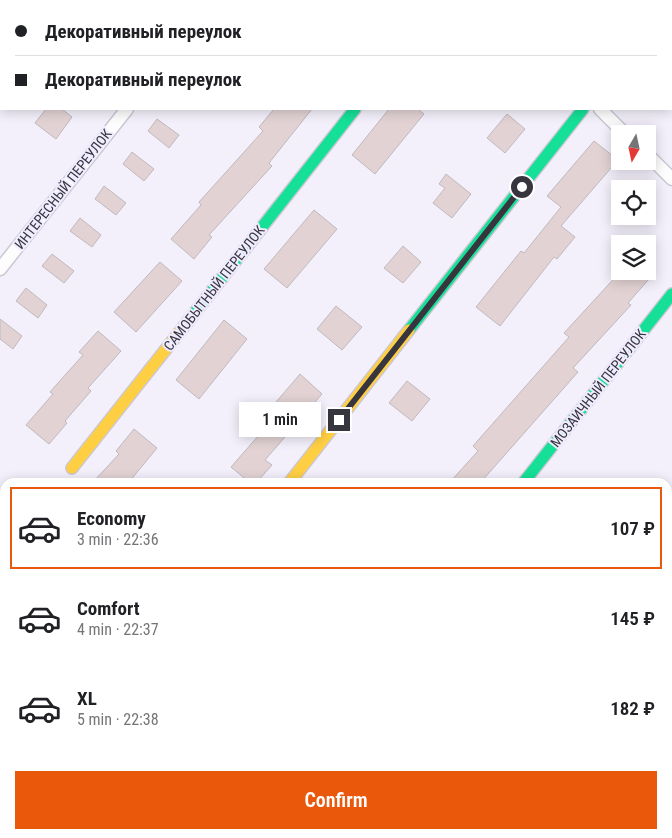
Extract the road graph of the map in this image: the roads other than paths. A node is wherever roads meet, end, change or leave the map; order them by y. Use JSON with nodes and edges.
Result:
{"nodes":[{"id":1,"x":126,"y":110,"type":"edge"},
{"id":2,"x":354,"y":110,"type":"edge"},
{"id":3,"x":582,"y":110,"type":"edge"},
{"id":4,"x":601,"y":110,"type":"edge"},
{"id":5,"x":616,"y":125,"type":"edge"},
{"id":6,"x":656,"y":163,"type":"edge"},
{"id":7,"x":672,"y":179,"type":"edge"},
{"id":8,"x":0,"y":269,"type":"edge"},
{"id":9,"x":672,"y":294,"type":"edge"},
{"id":10,"x":72,"y":468,"type":"dead end"},
{"id":11,"x":293,"y":478,"type":"edge"},
{"id":12,"x":527,"y":478,"type":"edge"}],
"edges":[{"from":1,"to":8,"type":"street","name":"ИНТЕРЕСНЫЙ ПЕРЕУЛОК"},
{"from":2,"to":10,"type":"street","name":"САМОБЫТНЫЙ ПЕРЕУЛОК"},
{"from":3,"to":11,"type":"street"},
{"from":4,"to":5,"type":"street"},
{"from":6,"to":7,"type":"street"},
{"from":9,"to":12,"type":"street","name":"МОЗАИЧНЫЙ ПЕРЕУЛОК"}]}
